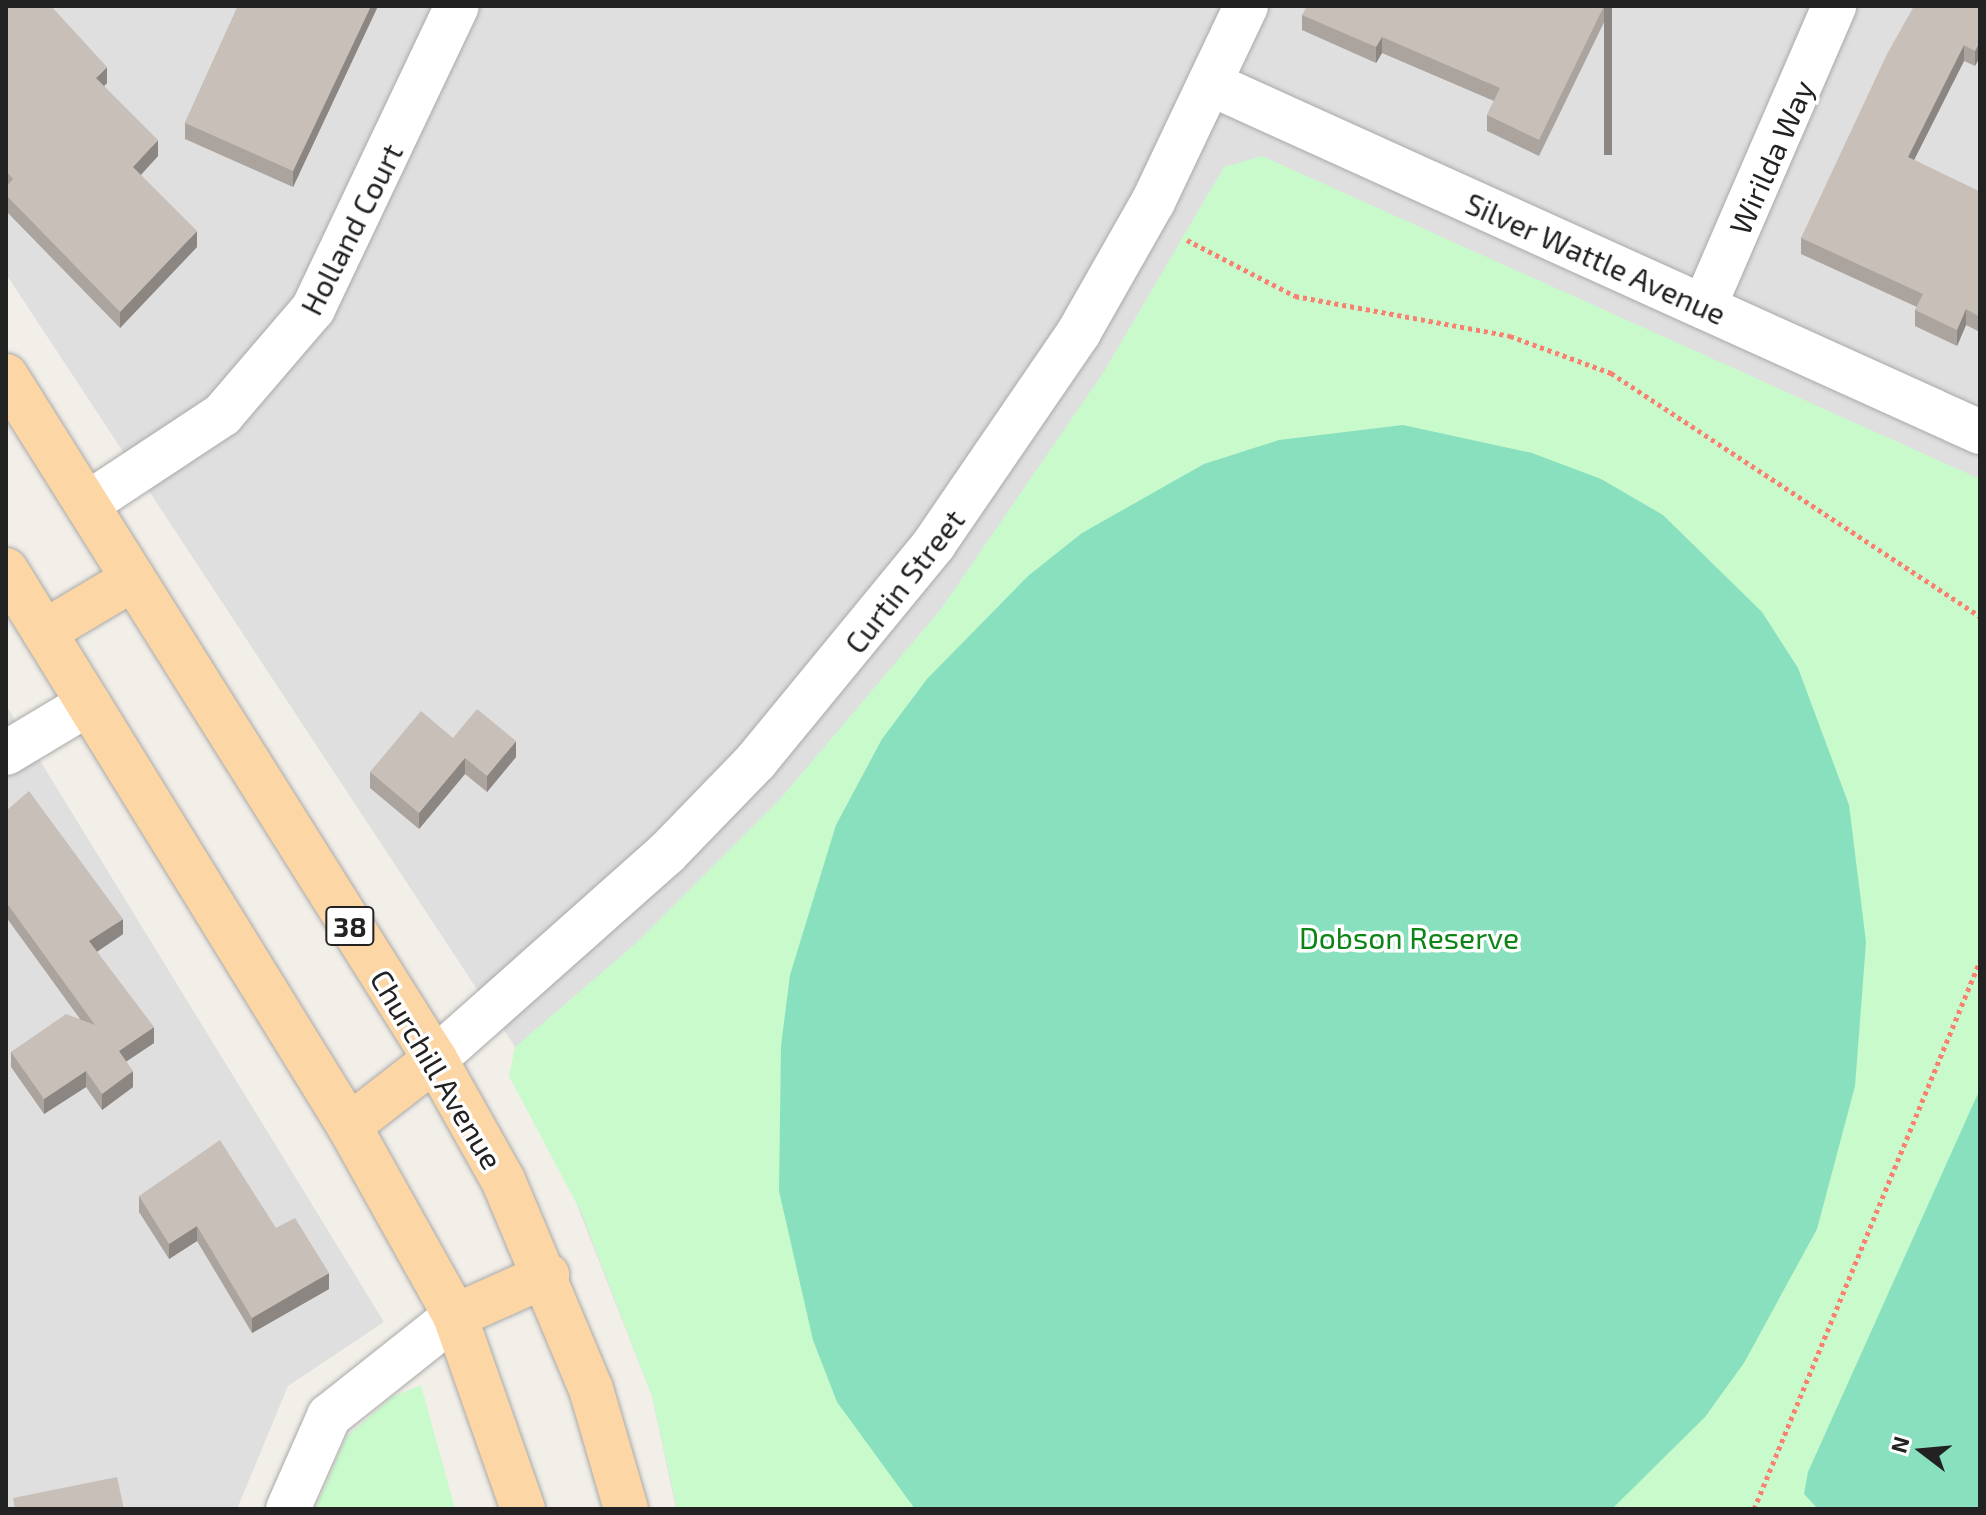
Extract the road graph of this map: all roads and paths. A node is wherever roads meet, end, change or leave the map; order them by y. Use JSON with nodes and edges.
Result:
{"nodes":[{"id":1,"x":457,"y":6,"type":"edge"},
{"id":2,"x":1246,"y":6,"type":"edge"},
{"id":3,"x":1834,"y":6,"type":"edge"},
{"id":4,"x":1211,"y":84,"type":"junction"},
{"id":5,"x":1153,"y":202,"type":"junction"},
{"id":6,"x":1704,"y":307,"type":"junction"},
{"id":7,"x":6,"y":376,"type":"edge"},
{"id":8,"x":1980,"y":432,"type":"edge"},
{"id":9,"x":87,"y":504,"type":"junction"},
{"id":10,"x":6,"y":570,"type":"edge"},
{"id":11,"x":133,"y":579,"type":"junction"},
{"id":12,"x":1980,"y":616,"type":"edge"},
{"id":13,"x":44,"y":632,"type":"junction"},
{"id":14,"x":88,"y":704,"type":"junction"},
{"id":15,"x":6,"y":753,"type":"edge"},
{"id":16,"x":1980,"y":961,"type":"edge"},
{"id":17,"x":435,"y":1059,"type":"junction"},
{"id":18,"x":349,"y":1126,"type":"junction"},
{"id":19,"x":547,"y":1275,"type":"junction"},
{"id":20,"x":455,"y":1316,"type":"junction"},
{"id":21,"x":288,"y":1509,"type":"edge"},
{"id":22,"x":523,"y":1509,"type":"edge"},
{"id":23,"x":626,"y":1509,"type":"edge"},
{"id":24,"x":1754,"y":1509,"type":"edge"}],
"edges":[{"from":1,"to":9,"type":"street","name":"Holland Court"},
{"from":2,"to":4,"type":"street","name":"Curtin Street"},
{"from":3,"to":6,"type":"street","name":"Wirilda Way"},
{"from":4,"to":5,"type":"street","name":"Curtin Street"},
{"from":4,"to":6,"type":"street","name":"Silver Wattle Avenue"},
{"from":5,"to":12,"type":"path"},
{"from":5,"to":17,"type":"street","name":"Curtin Street"},
{"from":6,"to":8,"type":"street","name":"Silver Wattle Avenue"},
{"from":7,"to":9,"type":"main road","name":"Churchill Avenue","number":"38"},
{"from":9,"to":11,"type":"main road","name":"Churchill Avenue","number":"38"},
{"from":10,"to":13,"type":"main road"},
{"from":11,"to":13,"type":"main road"},
{"from":11,"to":17,"type":"main road","name":"Churchill Avenue","number":"38"},
{"from":13,"to":14,"type":"main road"},
{"from":14,"to":15,"type":"street"},
{"from":14,"to":18,"type":"main road"},
{"from":16,"to":24,"type":"path"},
{"from":17,"to":18,"type":"main road"},
{"from":17,"to":19,"type":"main road","name":"Churchill Avenue","number":"38"},
{"from":18,"to":20,"type":"main road"},
{"from":19,"to":20,"type":"main road"},
{"from":19,"to":23,"type":"main road","name":"Churchill Avenue","number":"38"},
{"from":20,"to":21,"type":"street"},
{"from":20,"to":22,"type":"main road"}]}
